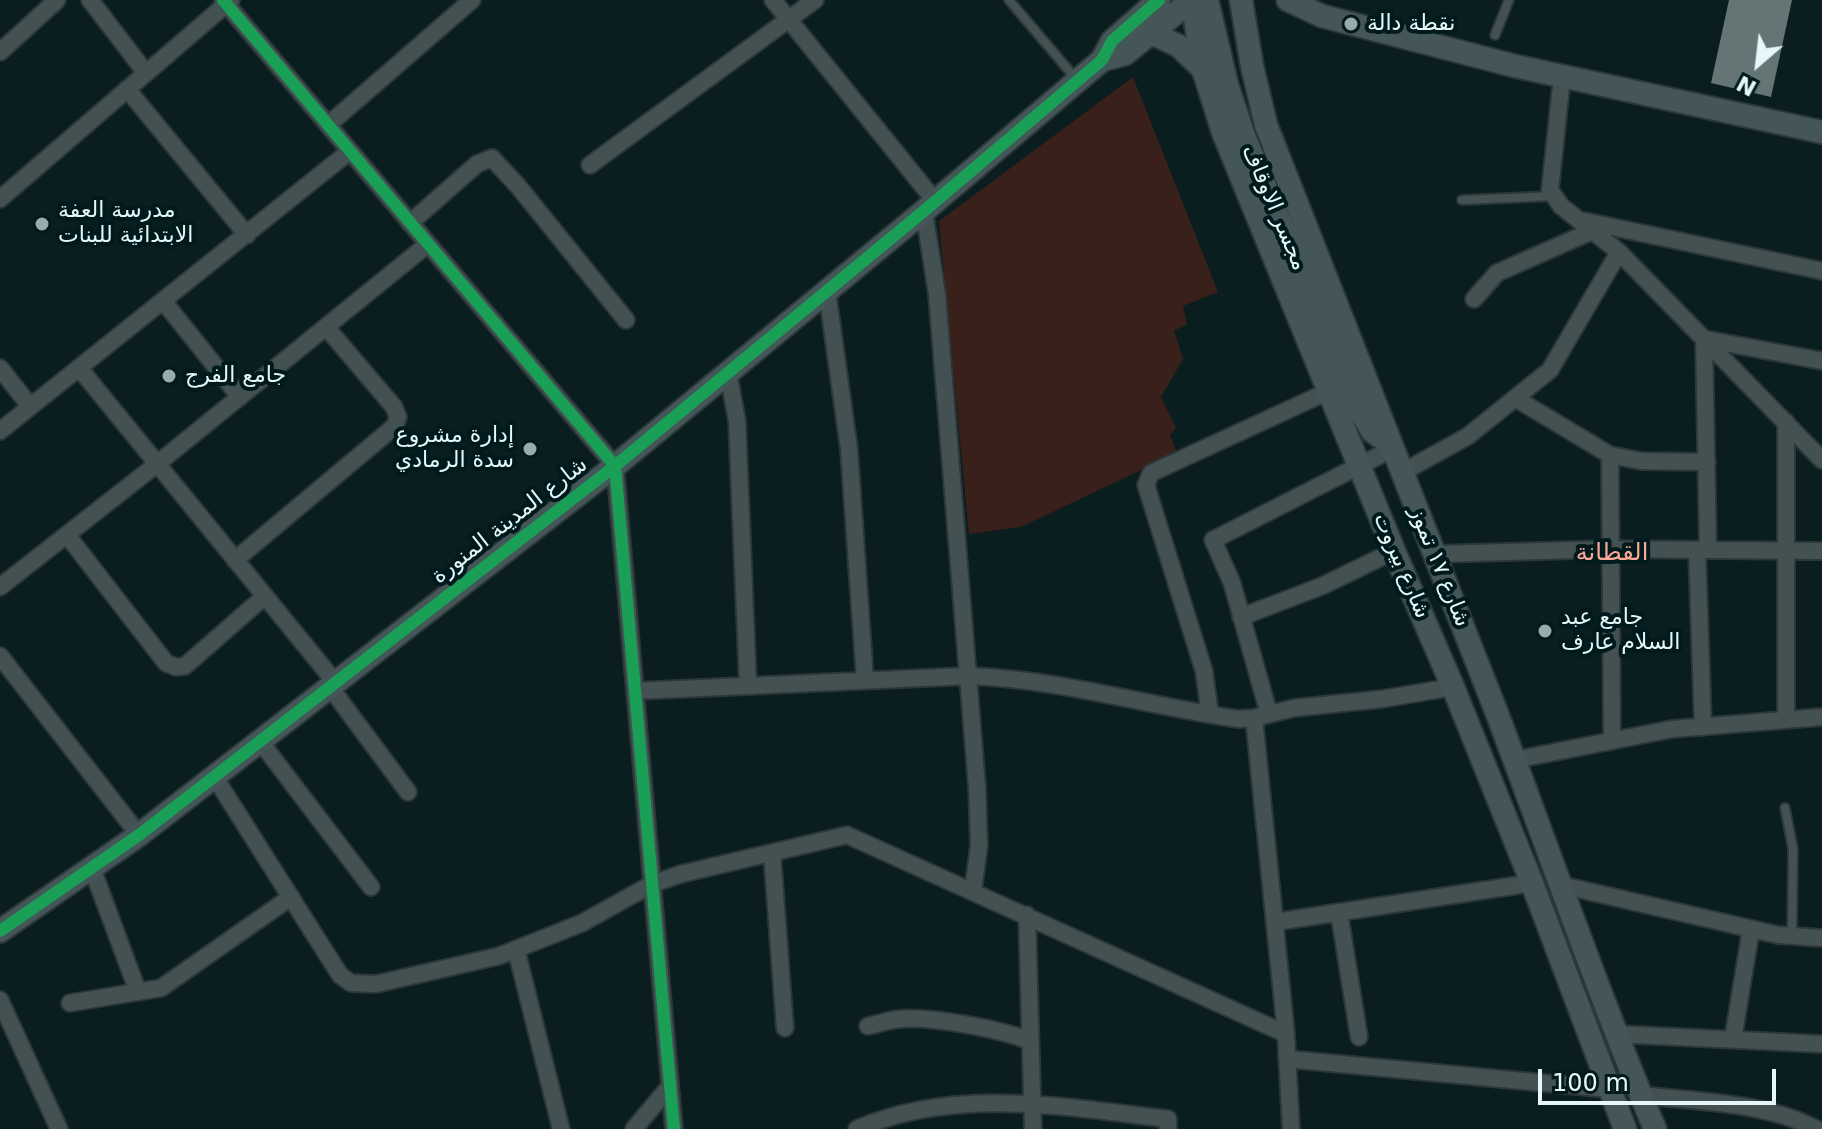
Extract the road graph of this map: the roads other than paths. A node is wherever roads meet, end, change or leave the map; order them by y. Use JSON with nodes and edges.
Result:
{"nodes":[{"id":1,"x":57,"y":0,"type":"edge"},
{"id":2,"x":90,"y":0,"type":"edge"},
{"id":3,"x":472,"y":0,"type":"edge"},
{"id":4,"x":773,"y":0,"type":"edge"},
{"id":5,"x":815,"y":0,"type":"edge"},
{"id":6,"x":1009,"y":0,"type":"edge"},
{"id":7,"x":1159,"y":0,"type":"edge"},
{"id":8,"x":1192,"y":0,"type":"edge"},
{"id":9,"x":1207,"y":0,"type":"edge"},
{"id":10,"x":1241,"y":0,"type":"edge"},
{"id":11,"x":1288,"y":0,"type":"edge"},
{"id":12,"x":1509,"y":0,"type":"edge"},
{"id":13,"x":227,"y":1,"type":"edge"},
{"id":14,"x":789,"y":19,"type":"junction"},
{"id":15,"x":1151,"y":33,"type":"junction"},
{"id":16,"x":1495,"y":35,"type":"dead end"},
{"id":17,"x":0,"y":52,"type":"edge"},
{"id":18,"x":1102,"y":60,"type":"junction"},
{"id":19,"x":1203,"y":69,"type":"junction"},
{"id":20,"x":146,"y":73,"type":"junction"},
{"id":21,"x":1562,"y":77,"type":"junction"},
{"id":22,"x":1077,"y":81,"type":"junction"},
{"id":23,"x":127,"y":89,"type":"junction"},
{"id":24,"x":328,"y":125,"type":"junction"},
{"id":25,"x":1822,"y":132,"type":"edge"},
{"id":26,"x":350,"y":151,"type":"junction"},
{"id":27,"x":590,"y":165,"type":"dead end"},
{"id":28,"x":1554,"y":196,"type":"junction"},
{"id":29,"x":0,"y":199,"type":"edge"},
{"id":30,"x":1462,"y":200,"type":"dead end"},
{"id":31,"x":930,"y":206,"type":"junction"},
{"id":32,"x":1578,"y":220,"type":"junction"},
{"id":33,"x":410,"y":223,"type":"junction"},
{"id":34,"x":1592,"y":231,"type":"junction"},
{"id":35,"x":247,"y":235,"type":"junction"},
{"id":36,"x":428,"y":244,"type":"junction"},
{"id":37,"x":1619,"y":252,"type":"junction"},
{"id":38,"x":1822,"y":271,"type":"edge"},
{"id":39,"x":827,"y":291,"type":"junction"},
{"id":40,"x":1474,"y":299,"type":"dead end"},
{"id":41,"x":164,"y":302,"type":"junction"},
{"id":42,"x":626,"y":320,"type":"dead end"},
{"id":43,"x":326,"y":327,"type":"junction"},
{"id":44,"x":1704,"y":339,"type":"junction"},
{"id":45,"x":1822,"y":361,"type":"edge"},
{"id":46,"x":0,"y":368,"type":"edge"},
{"id":47,"x":80,"y":369,"type":"junction"},
{"id":48,"x":728,"y":372,"type":"junction"},
{"id":49,"x":1329,"y":391,"type":"junction"},
{"id":50,"x":240,"y":397,"type":"junction"},
{"id":51,"x":1515,"y":398,"type":"junction"},
{"id":52,"x":30,"y":406,"type":"junction"},
{"id":53,"x":1359,"y":409,"type":"junction"},
{"id":54,"x":1786,"y":422,"type":"junction"},
{"id":55,"x":0,"y":431,"type":"edge"},
{"id":56,"x":1392,"y":449,"type":"junction"},
{"id":57,"x":1610,"y":455,"type":"junction"},
{"id":58,"x":1822,"y":460,"type":"edge"},
{"id":59,"x":1707,"y":462,"type":"junction"},
{"id":60,"x":157,"y":464,"type":"junction"},
{"id":61,"x":1360,"y":465,"type":"junction"},
{"id":62,"x":615,"y":466,"type":"junction"},
{"id":63,"x":1401,"y":473,"type":"junction"},
{"id":64,"x":67,"y":535,"type":"junction"},
{"id":65,"x":1611,"y":549,"type":"junction"},
{"id":66,"x":1702,"y":550,"type":"junction"},
{"id":67,"x":1394,"y":551,"type":"junction"},
{"id":68,"x":1786,"y":551,"type":"junction"},
{"id":69,"x":1822,"y":551,"type":"edge"},
{"id":70,"x":1436,"y":554,"type":"junction"},
{"id":71,"x":235,"y":560,"type":"junction"},
{"id":72,"x":0,"y":587,"type":"edge"},
{"id":73,"x":265,"y":596,"type":"junction"},
{"id":74,"x":1241,"y":617,"type":"junction"},
{"id":75,"x":0,"y":656,"type":"edge"},
{"id":76,"x":968,"y":676,"type":"junction"},
{"id":77,"x":865,"y":680,"type":"junction"},
{"id":78,"x":333,"y":684,"type":"junction"},
{"id":79,"x":748,"y":686,"type":"junction"},
{"id":80,"x":1453,"y":687,"type":"junction"},
{"id":81,"x":635,"y":691,"type":"junction"},
{"id":82,"x":1210,"y":714,"type":"junction"},
{"id":83,"x":1261,"y":716,"type":"junction"},
{"id":84,"x":1822,"y":717,"type":"edge"},
{"id":85,"x":1786,"y":720,"type":"junction"},
{"id":86,"x":1703,"y":727,"type":"junction"},
{"id":87,"x":260,"y":741,"type":"junction"},
{"id":88,"x":1612,"y":741,"type":"junction"},
{"id":89,"x":1514,"y":760,"type":"junction"},
{"id":90,"x":214,"y":776,"type":"junction"},
{"id":91,"x":408,"y":792,"type":"dead end"},
{"id":92,"x":1785,"y":808,"type":"dead end"},
{"id":93,"x":139,"y":835,"type":"junction"},
{"id":94,"x":772,"y":853,"type":"junction"},
{"id":95,"x":92,"y":868,"type":"junction"},
{"id":96,"x":1532,"y":883,"type":"junction"},
{"id":97,"x":652,"y":884,"type":"junction"},
{"id":98,"x":1561,"y":885,"type":"junction"},
{"id":99,"x":371,"y":887,"type":"dead end"},
{"id":100,"x":973,"y":891,"type":"junction"},
{"id":101,"x":291,"y":897,"type":"junction"},
{"id":102,"x":1339,"y":912,"type":"junction"},
{"id":103,"x":1027,"y":915,"type":"junction"},
{"id":104,"x":1275,"y":922,"type":"junction"},
{"id":105,"x":1751,"y":929,"type":"junction"},
{"id":106,"x":0,"y":931,"type":"edge"},
{"id":107,"x":1792,"y":936,"type":"junction"},
{"id":108,"x":1822,"y":938,"type":"edge"},
{"id":109,"x":516,"y":949,"type":"junction"},
{"id":110,"x":138,"y":992,"type":"junction"},
{"id":111,"x":0,"y":1000,"type":"edge"},
{"id":112,"x":70,"y":1003,"type":"dead end"},
{"id":113,"x":868,"y":1026,"type":"dead end"},
{"id":114,"x":785,"y":1028,"type":"dead end"},
{"id":115,"x":1286,"y":1034,"type":"junction"},
{"id":116,"x":1616,"y":1034,"type":"junction"},
{"id":117,"x":1359,"y":1037,"type":"dead end"},
{"id":118,"x":1733,"y":1039,"type":"junction"},
{"id":119,"x":1030,"y":1041,"type":"junction"},
{"id":120,"x":1822,"y":1044,"type":"edge"},
{"id":121,"x":1287,"y":1059,"type":"junction"},
{"id":122,"x":670,"y":1086,"type":"junction"},
{"id":123,"x":1609,"y":1089,"type":"junction"},
{"id":124,"x":1641,"y":1095,"type":"junction"},
{"id":125,"x":1031,"y":1104,"type":"junction"},
{"id":126,"x":1779,"y":1121,"type":"edge"},
{"id":127,"x":59,"y":1129,"type":"edge"},
{"id":128,"x":561,"y":1129,"type":"edge"},
{"id":129,"x":634,"y":1129,"type":"edge"},
{"id":130,"x":674,"y":1129,"type":"edge"},
{"id":131,"x":857,"y":1129,"type":"edge"},
{"id":132,"x":1033,"y":1129,"type":"edge"},
{"id":133,"x":1168,"y":1129,"type":"edge"},
{"id":134,"x":1291,"y":1129,"type":"edge"},
{"id":135,"x":1625,"y":1129,"type":"edge"},
{"id":136,"x":1655,"y":1129,"type":"edge"},
{"id":137,"x":1816,"y":1129,"type":"edge"}],
"edges":[{"from":1,"to":17,"type":"street"},
{"from":2,"to":20,"type":"street"},
{"from":3,"to":24,"type":"street"},
{"from":4,"to":14,"type":"street"},
{"from":5,"to":14,"type":"street"},
{"from":6,"to":22,"type":"lane"},
{"from":7,"to":18,"type":"street"},
{"from":8,"to":15,"type":"street"},
{"from":8,"to":19,"type":"street","name":"شارع بيروت"},
{"from":9,"to":53,"type":"street","name":"مجسر الاوقاف"},
{"from":10,"to":56,"type":"street","name":"شارع ١٧ تموز"},
{"from":11,"to":21,"type":"street"},
{"from":12,"to":16,"type":"lane"},
{"from":13,"to":20,"type":"street"},
{"from":13,"to":24,"type":"street"},
{"from":14,"to":27,"type":"street"},
{"from":14,"to":31,"type":"street"},
{"from":15,"to":18,"type":"street"},
{"from":15,"to":19,"type":"street"},
{"from":18,"to":22,"type":"street","name":"شارع المدينة المنورة"},
{"from":19,"to":49,"type":"street","name":"شارع بيروت"},
{"from":20,"to":23,"type":"street"},
{"from":21,"to":25,"type":"street"},
{"from":21,"to":28,"type":"street"},
{"from":22,"to":31,"type":"street","name":"شارع المدينة المنورة"},
{"from":23,"to":29,"type":"street"},
{"from":23,"to":35,"type":"street"},
{"from":24,"to":26,"type":"street"},
{"from":26,"to":33,"type":"street"},
{"from":26,"to":35,"type":"street"},
{"from":28,"to":30,"type":"lane"},
{"from":28,"to":32,"type":"street"},
{"from":31,"to":39,"type":"street","name":"شارع المدينة المنورة"},
{"from":31,"to":76,"type":"street"},
{"from":32,"to":34,"type":"street"},
{"from":32,"to":38,"type":"street"},
{"from":33,"to":36,"type":"street"},
{"from":33,"to":42,"type":"street"},
{"from":34,"to":37,"type":"street"},
{"from":34,"to":40,"type":"street"},
{"from":35,"to":41,"type":"street"},
{"from":36,"to":43,"type":"street"},
{"from":36,"to":62,"type":"street"},
{"from":37,"to":44,"type":"street"},
{"from":37,"to":51,"type":"street"},
{"from":39,"to":48,"type":"street","name":"شارع المدينة المنورة"},
{"from":39,"to":77,"type":"street"},
{"from":41,"to":47,"type":"street"},
{"from":41,"to":50,"type":"street"},
{"from":43,"to":50,"type":"street"},
{"from":43,"to":71,"type":"street"},
{"from":44,"to":45,"type":"street"},
{"from":44,"to":54,"type":"street"},
{"from":44,"to":59,"type":"street"},
{"from":46,"to":52,"type":"street"},
{"from":47,"to":52,"type":"street"},
{"from":47,"to":60,"type":"street"},
{"from":48,"to":62,"type":"street","name":"شارع المدينة المنورة"},
{"from":48,"to":79,"type":"street"},
{"from":49,"to":61,"type":"street","name":"شارع بيروت"},
{"from":49,"to":82,"type":"street"},
{"from":50,"to":60,"type":"street"},
{"from":51,"to":57,"type":"street"},
{"from":51,"to":63,"type":"street"},
{"from":52,"to":55,"type":"street"},
{"from":53,"to":56,"type":"street","name":"مجسر الاوقاف"},
{"from":53,"to":61,"type":"street","name":"مجسر الاوقاف"},
{"from":54,"to":58,"type":"street"},
{"from":54,"to":68,"type":"street"},
{"from":56,"to":61,"type":"street"},
{"from":56,"to":63,"type":"street","name":"شارع ١٧ تموز"},
{"from":57,"to":59,"type":"street"},
{"from":57,"to":65,"type":"street"},
{"from":59,"to":66,"type":"street"},
{"from":60,"to":64,"type":"street"},
{"from":60,"to":71,"type":"street"},
{"from":61,"to":67,"type":"street","name":"شارع بيروت"},
{"from":61,"to":74,"type":"street"},
{"from":62,"to":78,"type":"street","name":"شارع المدينة المنورة"},
{"from":62,"to":81,"type":"street"},
{"from":63,"to":70,"type":"street","name":"شارع ١٧ تموز"},
{"from":64,"to":72,"type":"street"},
{"from":64,"to":73,"type":"street"},
{"from":65,"to":66,"type":"street"},
{"from":65,"to":70,"type":"street"},
{"from":65,"to":88,"type":"street"},
{"from":66,"to":68,"type":"street"},
{"from":66,"to":86,"type":"street"},
{"from":67,"to":74,"type":"street"},
{"from":67,"to":80,"type":"street","name":"شارع بيروت"},
{"from":68,"to":69,"type":"street"},
{"from":68,"to":85,"type":"street"},
{"from":70,"to":89,"type":"street","name":"شارع ١٧ تموز"},
{"from":71,"to":73,"type":"street"},
{"from":73,"to":78,"type":"street"},
{"from":74,"to":83,"type":"street"},
{"from":75,"to":93,"type":"street"},
{"from":76,"to":77,"type":"street"},
{"from":76,"to":82,"type":"street"},
{"from":76,"to":100,"type":"street"},
{"from":77,"to":79,"type":"street"},
{"from":78,"to":87,"type":"street","name":"شارع المدينة المنورة"},
{"from":78,"to":91,"type":"street"},
{"from":79,"to":81,"type":"street"},
{"from":80,"to":83,"type":"street"},
{"from":80,"to":96,"type":"street","name":"شارع بيروت"},
{"from":81,"to":97,"type":"street"},
{"from":82,"to":83,"type":"street"},
{"from":83,"to":104,"type":"street"},
{"from":84,"to":85,"type":"street"},
{"from":85,"to":86,"type":"street"},
{"from":86,"to":88,"type":"street"},
{"from":87,"to":90,"type":"street","name":"شارع المدينة المنورة"},
{"from":87,"to":99,"type":"street"},
{"from":88,"to":89,"type":"street"},
{"from":89,"to":98,"type":"street","name":"شارع ١٧ تموز"},
{"from":90,"to":93,"type":"street","name":"شارع المدينة المنورة"},
{"from":90,"to":101,"type":"street"},
{"from":92,"to":107,"type":"lane"},
{"from":93,"to":95,"type":"street","name":"شارع المدينة المنورة"},
{"from":94,"to":97,"type":"street"},
{"from":94,"to":100,"type":"street"},
{"from":94,"to":114,"type":"street"},
{"from":95,"to":106,"type":"street","name":"شارع المدينة المنورة"},
{"from":95,"to":110,"type":"street"},
{"from":96,"to":102,"type":"street"},
{"from":96,"to":123,"type":"street","name":"شارع بيروت"},
{"from":97,"to":109,"type":"street"},
{"from":97,"to":122,"type":"street"},
{"from":98,"to":105,"type":"street"},
{"from":98,"to":116,"type":"street","name":"شارع ١٧ تموز"},
{"from":100,"to":103,"type":"street"},
{"from":101,"to":109,"type":"street"},
{"from":101,"to":110,"type":"street"},
{"from":102,"to":104,"type":"street"},
{"from":102,"to":117,"type":"street"},
{"from":103,"to":115,"type":"street"},
{"from":103,"to":119,"type":"street"},
{"from":104,"to":115,"type":"street"},
{"from":105,"to":107,"type":"street"},
{"from":105,"to":118,"type":"street"},
{"from":107,"to":108,"type":"street"},
{"from":109,"to":128,"type":"street"},
{"from":110,"to":112,"type":"street"},
{"from":111,"to":127,"type":"street"},
{"from":113,"to":119,"type":"street"},
{"from":115,"to":121,"type":"street"},
{"from":116,"to":118,"type":"street"},
{"from":116,"to":124,"type":"street","name":"شارع ١٧ تموز"},
{"from":118,"to":120,"type":"street"},
{"from":119,"to":125,"type":"street"},
{"from":121,"to":123,"type":"street"},
{"from":121,"to":134,"type":"street"},
{"from":122,"to":129,"type":"street"},
{"from":122,"to":130,"type":"street"},
{"from":123,"to":135,"type":"street","name":"شارع بيروت"},
{"from":124,"to":126,"type":"street"},
{"from":124,"to":136,"type":"street","name":"شارع ١٧ تموز"},
{"from":125,"to":131,"type":"street"},
{"from":125,"to":132,"type":"street"},
{"from":125,"to":133,"type":"street"},
{"from":126,"to":137,"type":"street"}]}
